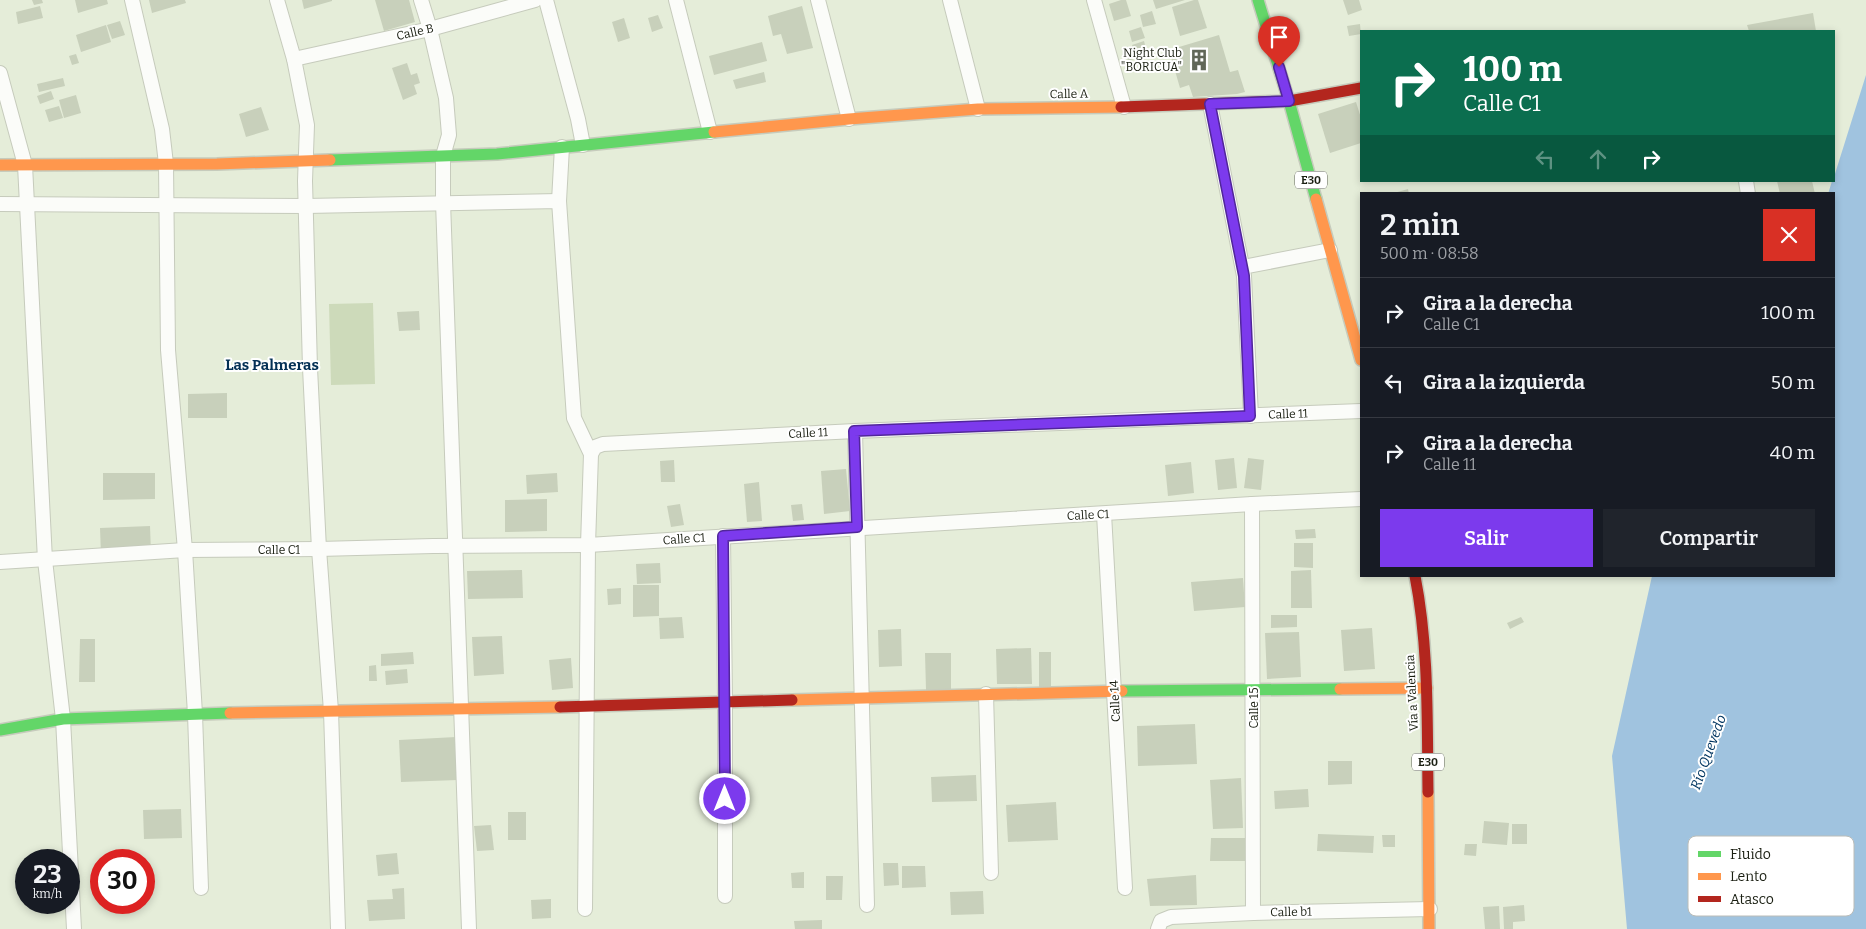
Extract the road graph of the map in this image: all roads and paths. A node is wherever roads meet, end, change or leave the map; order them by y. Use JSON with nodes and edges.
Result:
{"nodes":[{"id":1,"x":132,"y":0,"type":"edge"},
{"id":2,"x":277,"y":0,"type":"edge"},
{"id":3,"x":421,"y":0,"type":"edge"},
{"id":4,"x":535,"y":0,"type":"edge"},
{"id":5,"x":546,"y":0,"type":"edge"},
{"id":6,"x":676,"y":0,"type":"edge"},
{"id":7,"x":818,"y":0,"type":"edge"},
{"id":8,"x":950,"y":0,"type":"edge"},
{"id":9,"x":1094,"y":0,"type":"edge"},
{"id":10,"x":1258,"y":0,"type":"edge"},
{"id":11,"x":430,"y":29,"type":"junction"},
{"id":12,"x":294,"y":59,"type":"junction"},
{"id":13,"x":0,"y":73,"type":"edge"},
{"id":14,"x":1360,"y":88,"type":"edge"},
{"id":15,"x":1289,"y":101,"type":"junction"},
{"id":16,"x":1210,"y":104,"type":"junction"},
{"id":17,"x":1124,"y":107,"type":"junction"},
{"id":18,"x":978,"y":110,"type":"junction"},
{"id":19,"x":849,"y":119,"type":"junction"},
{"id":20,"x":710,"y":132,"type":"junction"},
{"id":21,"x":583,"y":145,"type":"junction"},
{"id":22,"x":562,"y":147,"type":"junction"},
{"id":23,"x":443,"y":156,"type":"junction"},
{"id":24,"x":306,"y":161,"type":"junction"},
{"id":25,"x":166,"y":164,"type":"junction"},
{"id":26,"x":0,"y":165,"type":"edge"},
{"id":27,"x":25,"y":166,"type":"junction"},
{"id":28,"x":559,"y":201,"type":"junction"},
{"id":29,"x":443,"y":202,"type":"junction"},
{"id":30,"x":0,"y":204,"type":"edge"},
{"id":31,"x":27,"y":204,"type":"junction"},
{"id":32,"x":166,"y":204,"type":"junction"},
{"id":33,"x":306,"y":206,"type":"junction"},
{"id":34,"x":1330,"y":250,"type":"junction"},
{"id":35,"x":1243,"y":267,"type":"junction"},
{"id":36,"x":1360,"y":356,"type":"edge"},
{"id":37,"x":1360,"y":411,"type":"edge"},
{"id":38,"x":1250,"y":416,"type":"junction"},
{"id":39,"x":854,"y":431,"type":"junction"},
{"id":40,"x":591,"y":454,"type":"junction"},
{"id":41,"x":1360,"y":500,"type":"edge"},
{"id":42,"x":1252,"y":504,"type":"junction"},
{"id":43,"x":1104,"y":514,"type":"junction"},
{"id":44,"x":857,"y":527,"type":"junction"},
{"id":45,"x":723,"y":536,"type":"junction"},
{"id":46,"x":588,"y":545,"type":"junction"},
{"id":47,"x":455,"y":546,"type":"junction"},
{"id":48,"x":185,"y":550,"type":"junction"},
{"id":49,"x":319,"y":550,"type":"junction"},
{"id":50,"x":45,"y":560,"type":"junction"},
{"id":51,"x":0,"y":562,"type":"edge"},
{"id":52,"x":1415,"y":577,"type":"edge"},
{"id":53,"x":1427,"y":688,"type":"junction"},
{"id":54,"x":1254,"y":690,"type":"junction"},
{"id":55,"x":1115,"y":691,"type":"junction"},
{"id":56,"x":986,"y":694,"type":"junction"},
{"id":57,"x":863,"y":697,"type":"junction"},
{"id":58,"x":726,"y":701,"type":"junction"},
{"id":59,"x":586,"y":706,"type":"junction"},
{"id":60,"x":461,"y":707,"type":"junction"},
{"id":61,"x":331,"y":712,"type":"junction"},
{"id":62,"x":195,"y":714,"type":"junction"},
{"id":63,"x":64,"y":719,"type":"junction"},
{"id":64,"x":0,"y":730,"type":"edge"},
{"id":65,"x":991,"y":873,"type":"dead end"},
{"id":66,"x":201,"y":888,"type":"dead end"},
{"id":67,"x":1125,"y":888,"type":"dead end"},
{"id":68,"x":725,"y":896,"type":"dead end"},
{"id":69,"x":867,"y":905,"type":"dead end"},
{"id":70,"x":585,"y":909,"type":"dead end"},
{"id":71,"x":1430,"y":909,"type":"junction"},
{"id":72,"x":1253,"y":913,"type":"junction"},
{"id":73,"x":74,"y":929,"type":"edge"},
{"id":74,"x":338,"y":929,"type":"edge"},
{"id":75,"x":469,"y":929,"type":"edge"},
{"id":76,"x":1158,"y":929,"type":"edge"},
{"id":77,"x":1429,"y":929,"type":"edge"}],
"edges":[{"from":1,"to":25,"type":"street"},
{"from":2,"to":12,"type":"street"},
{"from":3,"to":11,"type":"street"},
{"from":4,"to":11,"type":"street","name":"Calle B"},
{"from":5,"to":21,"type":"street"},
{"from":6,"to":20,"type":"street"},
{"from":7,"to":19,"type":"street"},
{"from":8,"to":18,"type":"street"},
{"from":9,"to":17,"type":"street"},
{"from":10,"to":15,"type":"main road","number":"E30"},
{"from":11,"to":12,"type":"street","name":"Calle B"},
{"from":11,"to":23,"type":"street"},
{"from":12,"to":24,"type":"street"},
{"from":13,"to":27,"type":"street"},
{"from":14,"to":15,"type":"main road","name":"Calle A"},
{"from":15,"to":16,"type":"main road","name":"Calle A"},
{"from":15,"to":34,"type":"main road","number":"E30"},
{"from":16,"to":17,"type":"main road","name":"Calle A"},
{"from":16,"to":35,"type":"street"},
{"from":17,"to":18,"type":"main road","name":"Calle A"},
{"from":18,"to":19,"type":"main road","name":"Calle A"},
{"from":19,"to":20,"type":"main road","name":"Calle A"},
{"from":20,"to":21,"type":"main road","name":"Calle A"},
{"from":21,"to":22,"type":"main road","name":"Calle A"},
{"from":22,"to":23,"type":"main road","name":"Calle A"},
{"from":22,"to":28,"type":"street"},
{"from":23,"to":24,"type":"main road","name":"Calle A"},
{"from":23,"to":29,"type":"street"},
{"from":24,"to":25,"type":"main road","name":"Calle A"},
{"from":24,"to":33,"type":"street"},
{"from":25,"to":27,"type":"main road","name":"Calle A"},
{"from":25,"to":32,"type":"street"},
{"from":26,"to":27,"type":"main road","name":"Calle A"},
{"from":27,"to":31,"type":"street"},
{"from":28,"to":29,"type":"street"},
{"from":28,"to":40,"type":"street"},
{"from":29,"to":33,"type":"street"},
{"from":29,"to":47,"type":"street"},
{"from":30,"to":31,"type":"street"},
{"from":31,"to":32,"type":"street"},
{"from":31,"to":50,"type":"street"},
{"from":32,"to":33,"type":"street"},
{"from":32,"to":48,"type":"street"},
{"from":33,"to":49,"type":"street"},
{"from":34,"to":35,"type":"street"},
{"from":34,"to":36,"type":"main road","number":"E30"},
{"from":35,"to":38,"type":"street"},
{"from":37,"to":38,"type":"street","name":"Calle 11"},
{"from":38,"to":39,"type":"street","name":"Calle 11"},
{"from":39,"to":40,"type":"street","name":"Calle 11"},
{"from":39,"to":44,"type":"street"},
{"from":40,"to":46,"type":"street"},
{"from":41,"to":42,"type":"street","name":"Calle C1"},
{"from":42,"to":43,"type":"street","name":"Calle C1"},
{"from":42,"to":54,"type":"street","name":"Calle 15"},
{"from":43,"to":44,"type":"street","name":"Calle C1"},
{"from":43,"to":55,"type":"street","name":"Calle 14"},
{"from":44,"to":45,"type":"street","name":"Calle C1"},
{"from":44,"to":57,"type":"street"},
{"from":45,"to":46,"type":"street","name":"Calle C1"},
{"from":45,"to":58,"type":"street"},
{"from":46,"to":47,"type":"street","name":"Calle C1"},
{"from":46,"to":59,"type":"street"},
{"from":47,"to":49,"type":"street","name":"Calle C1"},
{"from":47,"to":60,"type":"street"},
{"from":48,"to":49,"type":"street","name":"Calle C1"},
{"from":48,"to":50,"type":"street","name":"Calle C1"},
{"from":48,"to":62,"type":"street"},
{"from":49,"to":61,"type":"street"},
{"from":50,"to":51,"type":"street","name":"Calle C1"},
{"from":50,"to":63,"type":"street"},
{"from":52,"to":53,"type":"main road","name":"Vía a Valencia","number":"E30"},
{"from":53,"to":54,"type":"main road"},
{"from":53,"to":71,"type":"main road","name":"Vía a Valencia","number":"E30"},
{"from":54,"to":55,"type":"main road"},
{"from":54,"to":72,"type":"street","name":"Calle 15"},
{"from":55,"to":56,"type":"main road"},
{"from":55,"to":67,"type":"street","name":"Calle 14"},
{"from":56,"to":57,"type":"main road"},
{"from":56,"to":65,"type":"street"},
{"from":57,"to":58,"type":"main road"},
{"from":57,"to":69,"type":"street"},
{"from":58,"to":59,"type":"main road"},
{"from":58,"to":68,"type":"street"},
{"from":59,"to":60,"type":"main road"},
{"from":59,"to":70,"type":"street"},
{"from":60,"to":61,"type":"main road"},
{"from":60,"to":75,"type":"street"},
{"from":61,"to":62,"type":"main road"},
{"from":61,"to":74,"type":"street"},
{"from":62,"to":63,"type":"main road"},
{"from":62,"to":66,"type":"street"},
{"from":63,"to":64,"type":"main road"},
{"from":63,"to":73,"type":"street"},
{"from":71,"to":72,"type":"street","name":"Calle b1"},
{"from":71,"to":77,"type":"main road","name":"Vía a Valencia","number":"E30"},
{"from":72,"to":76,"type":"street","name":"Calle b1"}]}
